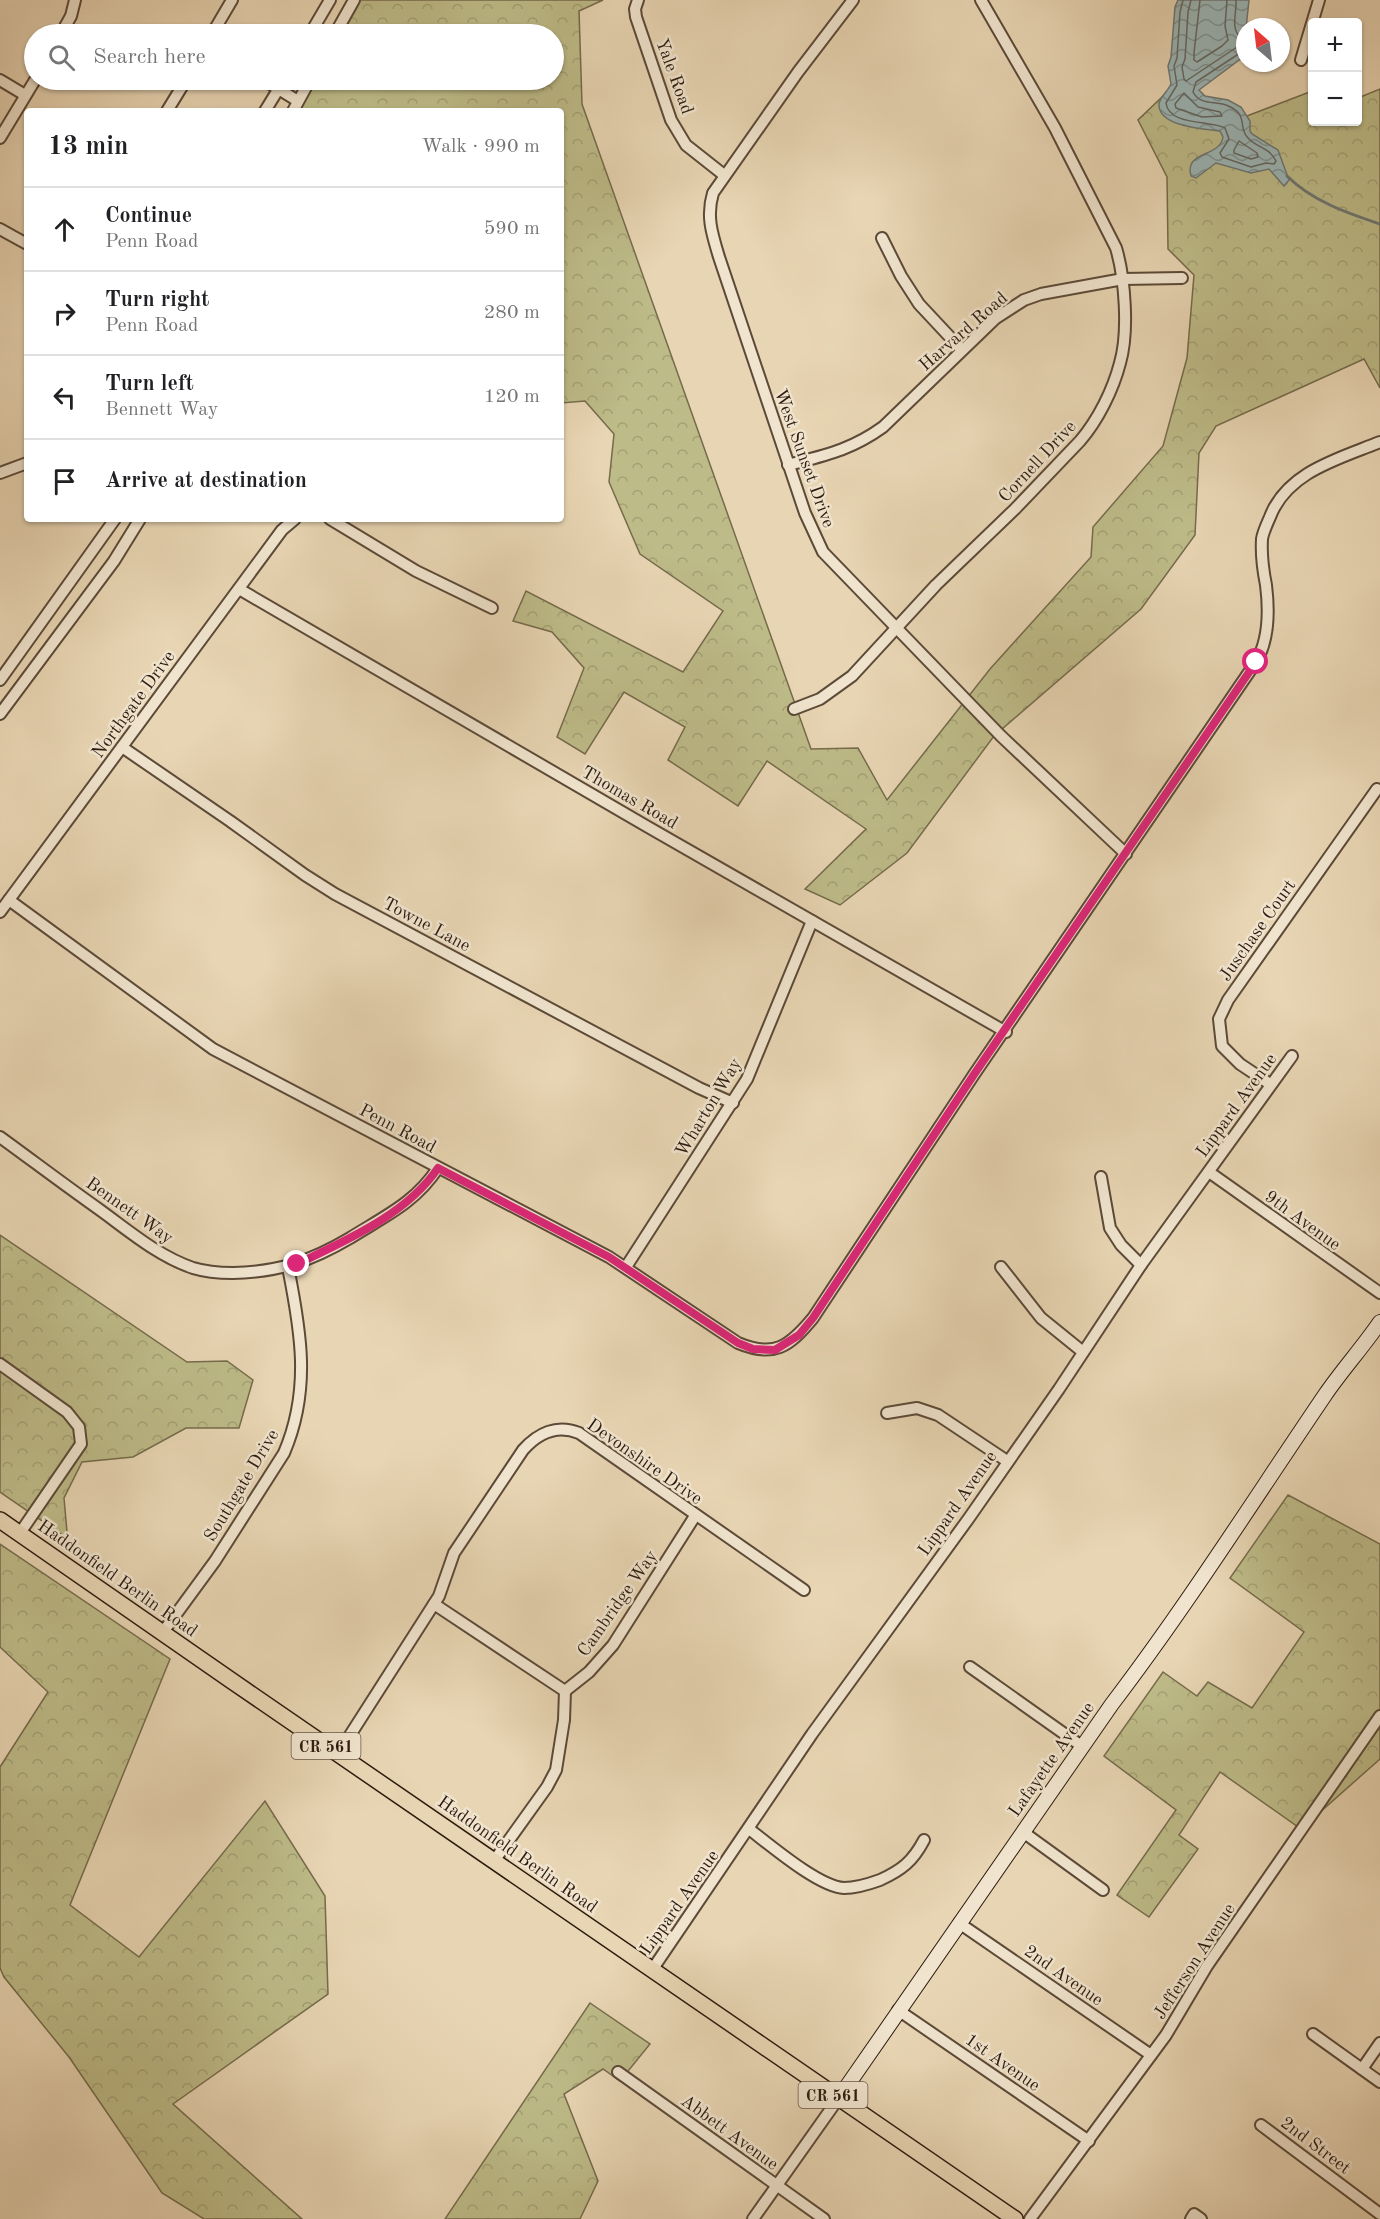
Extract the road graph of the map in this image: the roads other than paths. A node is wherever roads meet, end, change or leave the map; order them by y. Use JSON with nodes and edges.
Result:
{"nodes":[{"id":1,"x":75,"y":0,"type":"edge"},
{"id":2,"x":232,"y":0,"type":"edge"},
{"id":3,"x":330,"y":0,"type":"edge"},
{"id":4,"x":354,"y":0,"type":"edge"},
{"id":5,"x":853,"y":0,"type":"edge"},
{"id":6,"x":981,"y":0,"type":"edge"},
{"id":7,"x":1319,"y":0,"type":"edge"},
{"id":8,"x":637,"y":2,"type":"edge"},
{"id":9,"x":67,"y":24,"type":"edge"},
{"id":10,"x":218,"y":24,"type":"edge"},
{"id":11,"x":316,"y":24,"type":"edge"},
{"id":12,"x":341,"y":24,"type":"edge"},
{"id":13,"x":1301,"y":60,"type":"dead end"},
{"id":14,"x":0,"y":80,"type":"edge"},
{"id":15,"x":28,"y":90,"type":"edge"},
{"id":16,"x":180,"y":90,"type":"edge"},
{"id":17,"x":278,"y":90,"type":"edge"},
{"id":18,"x":285,"y":90,"type":"edge"},
{"id":19,"x":304,"y":90,"type":"edge"},
{"id":20,"x":25,"y":95,"type":"junction"},
{"id":21,"x":295,"y":106,"type":"edge"},
{"id":22,"x":169,"y":108,"type":"edge"},
{"id":23,"x":268,"y":108,"type":"edge"},
{"id":24,"x":0,"y":138,"type":"edge"},
{"id":25,"x":724,"y":175,"type":"junction"},
{"id":26,"x":0,"y":229,"type":"edge"},
{"id":27,"x":882,"y":238,"type":"dead end"},
{"id":28,"x":24,"y":242,"type":"edge"},
{"id":29,"x":1182,"y":278,"type":"dead end"},
{"id":30,"x":1123,"y":279,"type":"junction"},
{"id":31,"x":963,"y":350,"type":"junction"},
{"id":32,"x":1380,"y":442,"type":"edge"},
{"id":33,"x":24,"y":464,"type":"edge"},
{"id":34,"x":788,"y":465,"type":"junction"},
{"id":35,"x":0,"y":473,"type":"edge"},
{"id":36,"x":113,"y":522,"type":"edge"},
{"id":37,"x":138,"y":522,"type":"edge"},
{"id":38,"x":291,"y":522,"type":"edge"},
{"id":39,"x":335,"y":522,"type":"edge"},
{"id":40,"x":239,"y":589,"type":"junction"},
{"id":41,"x":492,"y":608,"type":"dead end"},
{"id":42,"x":896,"y":629,"type":"junction"},
{"id":43,"x":0,"y":680,"type":"edge"},
{"id":44,"x":794,"y":709,"type":"dead end"},
{"id":45,"x":0,"y":714,"type":"edge"},
{"id":46,"x":122,"y":747,"type":"junction"},
{"id":47,"x":1377,"y":789,"type":"dead end"},
{"id":48,"x":1126,"y":854,"type":"junction"},
{"id":49,"x":9,"y":900,"type":"junction"},
{"id":50,"x":0,"y":912,"type":"edge"},
{"id":51,"x":812,"y":921,"type":"junction"},
{"id":52,"x":1005,"y":1032,"type":"junction"},
{"id":53,"x":1292,"y":1056,"type":"dead end"},
{"id":54,"x":1270,"y":1084,"type":"junction"},
{"id":55,"x":733,"y":1103,"type":"junction"},
{"id":56,"x":0,"y":1137,"type":"edge"},
{"id":57,"x":438,"y":1168,"type":"junction"},
{"id":58,"x":1209,"y":1172,"type":"junction"},
{"id":59,"x":1101,"y":1177,"type":"dead end"},
{"id":60,"x":1141,"y":1265,"type":"junction"},
{"id":61,"x":288,"y":1267,"type":"junction"},
{"id":62,"x":626,"y":1267,"type":"junction"},
{"id":63,"x":1001,"y":1267,"type":"dead end"},
{"id":64,"x":1380,"y":1293,"type":"edge"},
{"id":65,"x":1380,"y":1322,"type":"edge"},
{"id":66,"x":1083,"y":1352,"type":"junction"},
{"id":67,"x":1,"y":1367,"type":"edge"},
{"id":68,"x":887,"y":1413,"type":"dead end"},
{"id":69,"x":1007,"y":1461,"type":"junction"},
{"id":70,"x":695,"y":1516,"type":"junction"},
{"id":71,"x":0,"y":1520,"type":"edge"},
{"id":72,"x":20,"y":1533,"type":"junction"},
{"id":73,"x":804,"y":1590,"type":"dead end"},
{"id":74,"x":434,"y":1604,"type":"junction"},
{"id":75,"x":163,"y":1632,"type":"junction"},
{"id":76,"x":970,"y":1667,"type":"dead end"},
{"id":77,"x":565,"y":1691,"type":"junction"},
{"id":78,"x":1380,"y":1716,"type":"edge"},
{"id":79,"x":1083,"y":1747,"type":"junction"},
{"id":80,"x":338,"y":1754,"type":"junction"},
{"id":81,"x":749,"y":1829,"type":"junction"},
{"id":82,"x":1023,"y":1832,"type":"junction"},
{"id":83,"x":924,"y":1840,"type":"dead end"},
{"id":84,"x":494,"y":1861,"type":"junction"},
{"id":85,"x":1103,"y":1890,"type":"dead end"},
{"id":86,"x":959,"y":1923,"type":"junction"},
{"id":87,"x":652,"y":1970,"type":"junction"},
{"id":88,"x":898,"y":2010,"type":"junction"},
{"id":89,"x":1313,"y":2034,"type":"dead end"},
{"id":90,"x":1380,"y":2043,"type":"edge"},
{"id":91,"x":1151,"y":2055,"type":"junction"},
{"id":92,"x":1362,"y":2069,"type":"junction"},
{"id":93,"x":618,"y":2072,"type":"dead end"},
{"id":94,"x":1380,"y":2082,"type":"edge"},
{"id":95,"x":838,"y":2098,"type":"junction"},
{"id":96,"x":1261,"y":2125,"type":"dead end"},
{"id":97,"x":1089,"y":2141,"type":"junction"},
{"id":98,"x":777,"y":2185,"type":"junction"},
{"id":99,"x":1380,"y":2214,"type":"edge"},
{"id":100,"x":753,"y":2219,"type":"edge"},
{"id":101,"x":824,"y":2219,"type":"edge"},
{"id":102,"x":1015,"y":2219,"type":"edge"},
{"id":103,"x":1030,"y":2219,"type":"edge"}],
"edges":[{"from":1,"to":9,"type":"street"},
{"from":2,"to":10,"type":"street"},
{"from":3,"to":11,"type":"street"},
{"from":4,"to":12,"type":"street"},
{"from":5,"to":25,"type":"street","name":"West Sunset Drive"},
{"from":6,"to":30,"type":"street","name":"Cornell Drive"},
{"from":7,"to":13,"type":"street"},
{"from":8,"to":25,"type":"street","name":"Yale Road"},
{"from":14,"to":20,"type":"street"},
{"from":15,"to":20,"type":"street"},
{"from":16,"to":22,"type":"street"},
{"from":17,"to":23,"type":"street"},
{"from":18,"to":21,"type":"street"},
{"from":19,"to":21,"type":"street"},
{"from":20,"to":24,"type":"street"},
{"from":25,"to":34,"type":"street","name":"West Sunset Drive"},
{"from":26,"to":28,"type":"street"},
{"from":27,"to":31,"type":"street"},
{"from":29,"to":30,"type":"street","name":"Harvard Road"},
{"from":30,"to":31,"type":"street","name":"Harvard Road"},
{"from":30,"to":42,"type":"street","name":"Cornell Drive"},
{"from":31,"to":34,"type":"street","name":"Harvard Road"},
{"from":32,"to":48,"type":"street","name":"Penn Road"},
{"from":33,"to":35,"type":"street"},
{"from":34,"to":42,"type":"street","name":"West Sunset Drive"},
{"from":36,"to":43,"type":"street"},
{"from":37,"to":45,"type":"street"},
{"from":38,"to":40,"type":"street","name":"Northgate Drive"},
{"from":39,"to":41,"type":"street"},
{"from":40,"to":46,"type":"street","name":"Northgate Drive"},
{"from":40,"to":51,"type":"street","name":"Thomas Road"},
{"from":42,"to":44,"type":"street","name":"Cornell Drive"},
{"from":42,"to":48,"type":"street","name":"West Sunset Drive"},
{"from":46,"to":49,"type":"street","name":"Northgate Drive"},
{"from":46,"to":55,"type":"street","name":"Towne Lane"},
{"from":47,"to":54,"type":"street","name":"Juschase Court"},
{"from":48,"to":52,"type":"street","name":"Penn Road"},
{"from":49,"to":50,"type":"street","name":"Northgate Drive"},
{"from":49,"to":57,"type":"street","name":"Penn Road"},
{"from":51,"to":52,"type":"street","name":"Thomas Road"},
{"from":51,"to":55,"type":"street","name":"Wharton Way"},
{"from":52,"to":62,"type":"street","name":"Penn Road"},
{"from":53,"to":54,"type":"street","name":"Lippard Avenue"},
{"from":54,"to":58,"type":"street","name":"Lippard Avenue"},
{"from":55,"to":62,"type":"street","name":"Wharton Way"},
{"from":56,"to":61,"type":"street","name":"Bennett Way"},
{"from":57,"to":61,"type":"street","name":"Bennett Way"},
{"from":57,"to":62,"type":"street","name":"Penn Road"},
{"from":58,"to":60,"type":"street","name":"Lippard Avenue"},
{"from":58,"to":64,"type":"street","name":"9th Avenue"},
{"from":59,"to":60,"type":"street"},
{"from":60,"to":66,"type":"street","name":"Lippard Avenue"},
{"from":61,"to":75,"type":"street","name":"Southgate Drive"},
{"from":63,"to":66,"type":"street"},
{"from":65,"to":79,"type":"street","name":"Lafayette Avenue"},
{"from":66,"to":69,"type":"street","name":"Lippard Avenue"},
{"from":67,"to":72,"type":"street"},
{"from":68,"to":69,"type":"street"},
{"from":69,"to":81,"type":"street","name":"Lippard Avenue"},
{"from":70,"to":73,"type":"street","name":"Devonshire Drive"},
{"from":70,"to":74,"type":"street","name":"Devonshire Drive"},
{"from":70,"to":77,"type":"street","name":"Cambridge Way"},
{"from":71,"to":72,"type":"main road","name":"Haddonfield Berlin Road","number":"CR 561"},
{"from":72,"to":75,"type":"main road","name":"Haddonfield Berlin Road","number":"CR 561"},
{"from":74,"to":77,"type":"street"},
{"from":74,"to":80,"type":"street","name":"Devonshire Drive"},
{"from":75,"to":80,"type":"main road","name":"Haddonfield Berlin Road","number":"CR 561"},
{"from":76,"to":79,"type":"street"},
{"from":77,"to":84,"type":"street"},
{"from":78,"to":91,"type":"street","name":"Jefferson Avenue"},
{"from":79,"to":82,"type":"street","name":"Lafayette Avenue"},
{"from":80,"to":84,"type":"main road","name":"Haddonfield Berlin Road","number":"CR 561"},
{"from":81,"to":83,"type":"street"},
{"from":81,"to":87,"type":"street","name":"Lippard Avenue"},
{"from":82,"to":85,"type":"street"},
{"from":82,"to":86,"type":"street","name":"Lafayette Avenue"},
{"from":84,"to":87,"type":"main road","name":"Haddonfield Berlin Road","number":"CR 561"},
{"from":86,"to":88,"type":"street","name":"Lafayette Avenue"},
{"from":86,"to":91,"type":"street","name":"2nd Avenue"},
{"from":87,"to":95,"type":"main road","name":"Haddonfield Berlin Road","number":"CR 561"},
{"from":88,"to":95,"type":"street","name":"Lafayette Avenue"},
{"from":88,"to":97,"type":"street","name":"1st Avenue"},
{"from":89,"to":92,"type":"street"},
{"from":90,"to":92,"type":"street"},
{"from":91,"to":97,"type":"street","name":"Jefferson Avenue"},
{"from":92,"to":94,"type":"street"},
{"from":93,"to":98,"type":"street","name":"Abbett Avenue"},
{"from":95,"to":98,"type":"street","name":"Lafayette Avenue"},
{"from":95,"to":102,"type":"main road","name":"Haddonfield Berlin Road","number":"CR 561"},
{"from":96,"to":99,"type":"street","name":"2nd Street"},
{"from":97,"to":103,"type":"street","name":"Jefferson Avenue"},
{"from":98,"to":100,"type":"street","name":"Lafayette Avenue"},
{"from":98,"to":101,"type":"street","name":"Abbett Avenue"}]}
